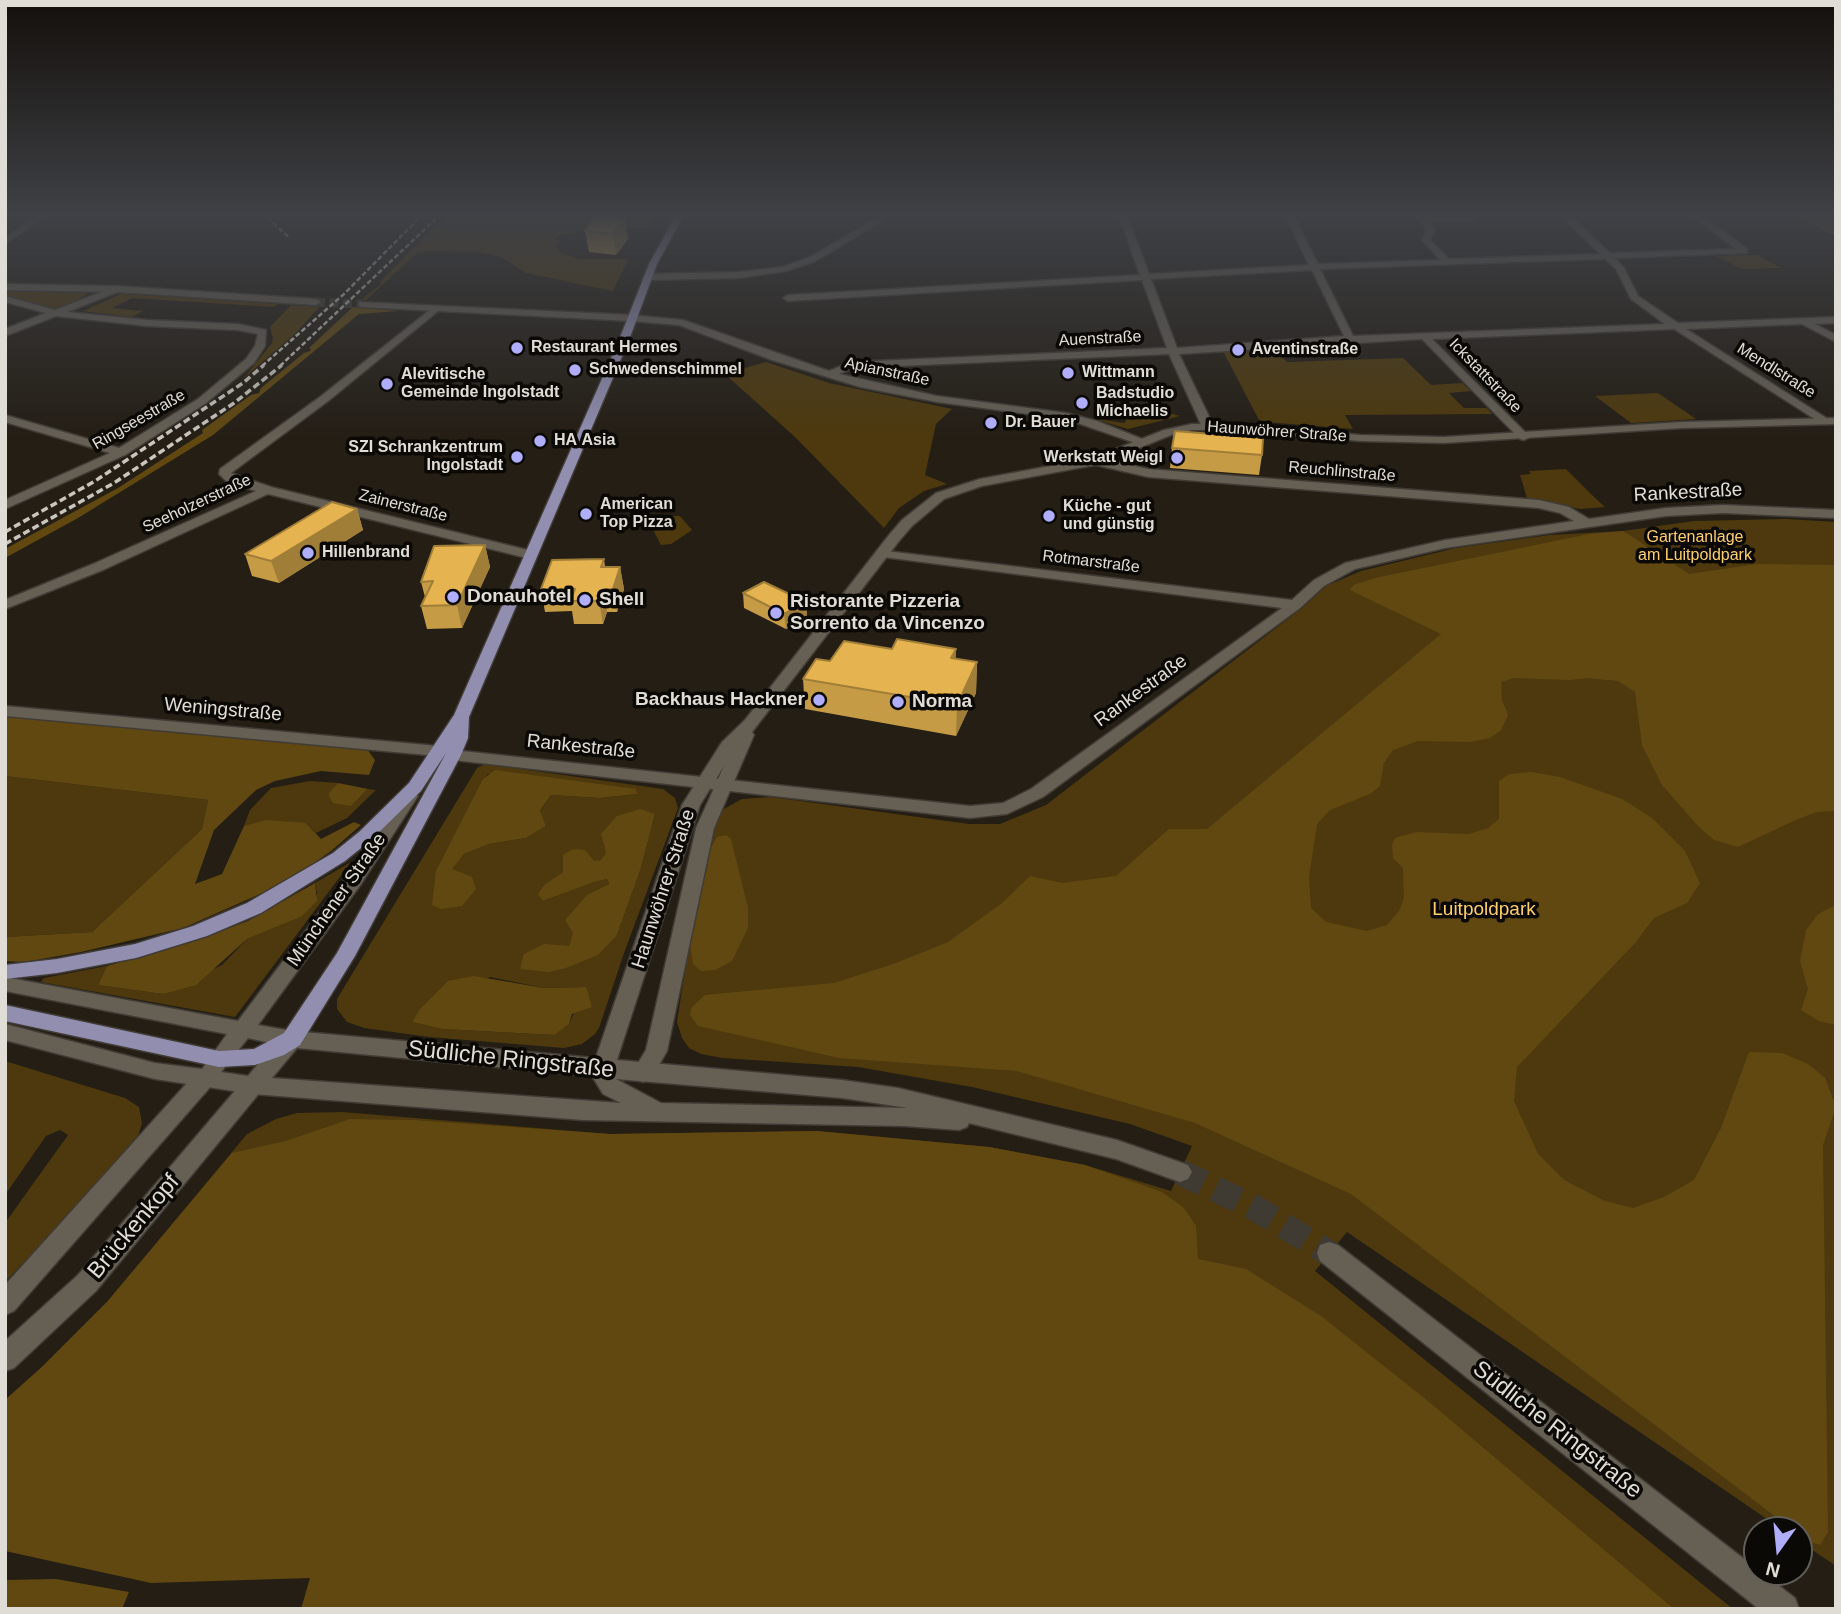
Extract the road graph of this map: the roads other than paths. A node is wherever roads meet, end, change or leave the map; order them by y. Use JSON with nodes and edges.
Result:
{"nodes":[{"id":1,"x":79,"y":288,"type":"edge"},
{"id":2,"x":643,"y":288,"type":"edge"},
{"id":3,"x":952,"y":288,"type":"edge"},
{"id":4,"x":1148,"y":288,"type":"edge"},
{"id":5,"x":1325,"y":288,"type":"edge"},
{"id":6,"x":1630,"y":288,"type":"edge"},
{"id":7,"x":117,"y":289,"type":"junction"},
{"id":8,"x":788,"y":298,"type":"dead end"},
{"id":9,"x":5,"y":299,"type":"edge"},
{"id":10,"x":316,"y":302,"type":"tunnel mouth"},
{"id":11,"x":362,"y":304,"type":"tunnel mouth"},
{"id":12,"x":435,"y":309,"type":"junction"},
{"id":13,"x":59,"y":314,"type":"junction"},
{"id":14,"x":631,"y":318,"type":"junction"},
{"id":15,"x":1836,"y":320,"type":"edge"},
{"id":16,"x":1803,"y":321,"type":"junction"},
{"id":17,"x":1675,"y":326,"type":"junction"},
{"id":18,"x":5,"y":333,"type":"edge"},
{"id":19,"x":1424,"y":336,"type":"junction"},
{"id":20,"x":1350,"y":339,"type":"junction"},
{"id":21,"x":1836,"y":339,"type":"edge"},
{"id":22,"x":1173,"y":351,"type":"junction"},
{"id":23,"x":829,"y":375,"type":"junction"},
{"id":24,"x":5,"y":418,"type":"edge"},
{"id":25,"x":1830,"y":421,"type":"edge"},
{"id":26,"x":1208,"y":427,"type":"junction"},
{"id":27,"x":1524,"y":437,"type":"junction"},
{"id":28,"x":1140,"y":442,"type":"junction"},
{"id":29,"x":121,"y":452,"type":"junction"},
{"id":30,"x":1096,"y":461,"type":"junction"},
{"id":31,"x":267,"y":489,"type":"junction"},
{"id":32,"x":5,"y":505,"type":"edge"},
{"id":33,"x":1836,"y":514,"type":"edge"},
{"id":34,"x":1584,"y":522,"type":"junction"},
{"id":35,"x":883,"y":553,"type":"junction"},
{"id":36,"x":531,"y":555,"type":"junction"},
{"id":37,"x":5,"y":605,"type":"edge"},
{"id":38,"x":1294,"y":605,"type":"junction"},
{"id":39,"x":5,"y":711,"type":"edge"},
{"id":40,"x":445,"y":753,"type":"junction"},
{"id":41,"x":713,"y":783,"type":"junction"},
{"id":42,"x":415,"y":787,"type":"junction"},
{"id":43,"x":5,"y":972,"type":"edge"},
{"id":44,"x":5,"y":984,"type":"edge"},
{"id":45,"x":5,"y":1013,"type":"edge"},
{"id":46,"x":242,"y":1031,"type":"junction"},
{"id":47,"x":5,"y":1032,"type":"edge"},
{"id":48,"x":292,"y":1039,"type":"junction"},
{"id":49,"x":656,"y":1051,"type":"junction"},
{"id":50,"x":219,"y":1059,"type":"junction"},
{"id":51,"x":603,"y":1069,"type":"junction"},
{"id":52,"x":643,"y":1073,"type":"junction"},
{"id":53,"x":699,"y":1077,"type":"junction"},
{"id":54,"x":204,"y":1079,"type":"junction"},
{"id":55,"x":253,"y":1086,"type":"junction"},
{"id":56,"x":620,"y":1093,"type":"junction"},
{"id":57,"x":583,"y":1111,"type":"junction"},
{"id":58,"x":667,"y":1112,"type":"junction"},
{"id":59,"x":1018,"y":1126,"type":"junction"},
{"id":60,"x":1180,"y":1171,"type":"tunnel mouth"},
{"id":61,"x":1329,"y":1253,"type":"tunnel mouth"},
{"id":62,"x":5,"y":1303,"type":"edge"},
{"id":63,"x":5,"y":1359,"type":"edge"},
{"id":64,"x":1783,"y":1609,"type":"edge"}],
"edges":[{"from":1,"to":7,"type":"street"},
{"from":2,"to":14,"type":"main road","name":"Münchener Straße"},
{"from":3,"to":8,"type":"street"},
{"from":4,"to":22,"type":"street"},
{"from":5,"to":20,"type":"street"},
{"from":6,"to":17,"type":"street","name":"Mendlstraße"},
{"from":7,"to":10,"type":"street"},
{"from":7,"to":13,"type":"street"},
{"from":9,"to":13,"type":"street"},
{"from":11,"to":12,"type":"street","name":"Apianstraße"},
{"from":12,"to":14,"type":"street","name":"Apianstraße"},
{"from":12,"to":31,"type":"street","name":"Seeholzerstraße"},
{"from":13,"to":18,"type":"street"},
{"from":13,"to":29,"type":"street","name":"Ringseestraße"},
{"from":14,"to":23,"type":"street","name":"Apianstraße"},
{"from":14,"to":36,"type":"main road","name":"Münchener Straße"},
{"from":15,"to":16,"type":"street","name":"Auenstraße"},
{"from":16,"to":17,"type":"street","name":"Auenstraße"},
{"from":16,"to":21,"type":"street"},
{"from":17,"to":19,"type":"street","name":"Auenstraße"},
{"from":17,"to":25,"type":"street","name":"Mendlstraße"},
{"from":19,"to":20,"type":"street","name":"Auenstraße"},
{"from":19,"to":27,"type":"street","name":"Ickstattstraße"},
{"from":20,"to":22,"type":"street","name":"Auenstraße"},
{"from":22,"to":23,"type":"street","name":"Auenstraße"},
{"from":22,"to":26,"type":"street"},
{"from":23,"to":28,"type":"street","name":"Apianstraße"},
{"from":24,"to":29,"type":"street"},
{"from":25,"to":27,"type":"street","name":"Haunwöhrer Straße"},
{"from":26,"to":27,"type":"street","name":"Haunwöhrer Straße"},
{"from":26,"to":28,"type":"street","name":"Haunwöhrer Straße"},
{"from":28,"to":30,"type":"street","name":"Haunwöhrer Straße"},
{"from":29,"to":32,"type":"street","name":"Ringseestraße"},
{"from":30,"to":34,"type":"street","name":"Reuchlinstraße"},
{"from":30,"to":35,"type":"street","name":"Haunwöhrer Straße"},
{"from":31,"to":36,"type":"street","name":"Zainerstraße"},
{"from":31,"to":37,"type":"street","name":"Seeholzerstraße"},
{"from":33,"to":34,"type":"street","name":"Rankestraße"},
{"from":34,"to":38,"type":"street","name":"Rankestraße"},
{"from":35,"to":38,"type":"street","name":"Rotmarstraße"},
{"from":35,"to":41,"type":"street","name":"Haunwöhrer Straße"},
{"from":36,"to":40,"type":"main road","name":"Münchener Straße"},
{"from":38,"to":41,"type":"street","name":"Rankestraße"},
{"from":39,"to":40,"type":"street","name":"Weningstraße"},
{"from":40,"to":41,"type":"street","name":"Rankestraße"},
{"from":40,"to":42,"type":"main road","name":"Münchener Straße"},
{"from":40,"to":48,"type":"main road","name":"Münchener Straße"},
{"from":41,"to":49,"type":"street","name":"Haunwöhrer Straße"},
{"from":41,"to":51,"type":"street","name":"Haunwöhrer Straße"},
{"from":42,"to":43,"type":"main road"},
{"from":42,"to":46,"type":"street","name":"Münchener Straße"},
{"from":44,"to":46,"type":"street","name":"Südliche Ringstraße"},
{"from":45,"to":50,"type":"main road"},
{"from":46,"to":48,"type":"street","name":"Südliche Ringstraße"},
{"from":46,"to":50,"type":"street","name":"Münchener Straße"},
{"from":47,"to":54,"type":"street","name":"Südliche Ringstraße"},
{"from":48,"to":50,"type":"main road"},
{"from":48,"to":51,"type":"street","name":"Südliche Ringstraße"},
{"from":48,"to":55,"type":"street","name":"Münchener Straße"},
{"from":49,"to":52,"type":"street","name":"Haunwöhrer Straße"},
{"from":49,"to":53,"type":"street"},
{"from":50,"to":54,"type":"street","name":"Münchener Straße"},
{"from":51,"to":52,"type":"street","name":"Südliche Ringstraße"},
{"from":51,"to":56,"type":"street"},
{"from":52,"to":53,"type":"street","name":"Südliche Ringstraße"},
{"from":52,"to":56,"type":"street","name":"Haunwöhrer Straße"},
{"from":53,"to":59,"type":"street","name":"Südliche Ringstraße"},
{"from":54,"to":55,"type":"street","name":"Südliche Ringstraße"},
{"from":54,"to":62,"type":"street"},
{"from":55,"to":57,"type":"street","name":"Südliche Ringstraße"},
{"from":55,"to":63,"type":"street","name":"Brückenkopf"},
{"from":56,"to":57,"type":"street","name":"Haunwöhrer Straße"},
{"from":56,"to":58,"type":"street"},
{"from":57,"to":58,"type":"street","name":"Südliche Ringstraße"},
{"from":58,"to":59,"type":"street","name":"Südliche Ringstraße"},
{"from":59,"to":60,"type":"street","name":"Südliche Ringstraße"},
{"from":61,"to":64,"type":"street","name":"Südliche Ringstraße"}]}
